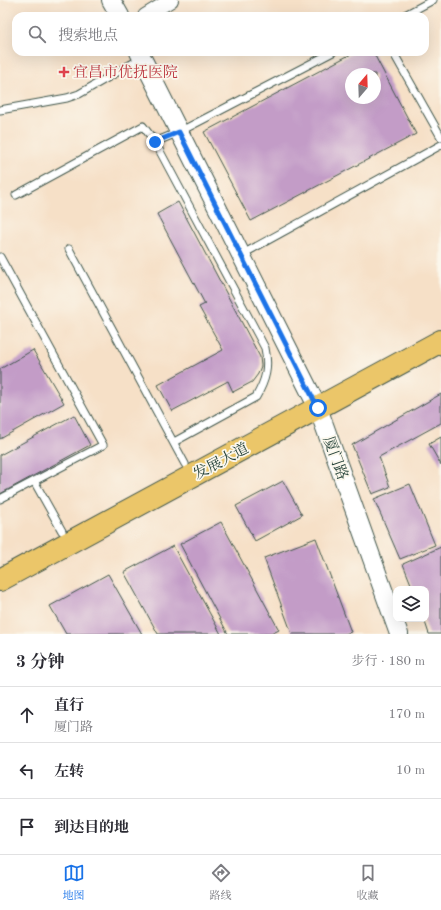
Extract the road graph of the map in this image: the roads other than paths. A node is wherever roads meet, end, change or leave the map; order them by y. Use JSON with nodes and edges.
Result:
{"nodes":[{"id":1,"x":111,"y":0,"type":"edge"},
{"id":2,"x":171,"y":0,"type":"edge"},
{"id":3,"x":433,"y":0,"type":"edge"},
{"id":4,"x":118,"y":12,"type":"edge"},
{"id":5,"x":152,"y":12,"type":"edge"},
{"id":6,"x":410,"y":12,"type":"edge"},
{"id":7,"x":138,"y":56,"type":"edge"},
{"id":8,"x":141,"y":56,"type":"edge"},
{"id":9,"x":325,"y":56,"type":"edge"},
{"id":10,"x":395,"y":56,"type":"edge"},
{"id":11,"x":0,"y":110,"type":"edge"},
{"id":12,"x":179,"y":132,"type":"junction"},
{"id":13,"x":441,"y":137,"type":"edge"},
{"id":14,"x":155,"y":142,"type":"junction"},
{"id":15,"x":441,"y":145,"type":"edge"},
{"id":16,"x":16,"y":195,"type":"dead end"},
{"id":17,"x":69,"y":249,"type":"dead end"},
{"id":18,"x":241,"y":255,"type":"junction"},
{"id":19,"x":0,"y":257,"type":"edge"},
{"id":20,"x":441,"y":325,"type":"edge"},
{"id":21,"x":441,"y":341,"type":"edge"},
{"id":22,"x":315,"y":402,"type":"junction"},
{"id":23,"x":174,"y":442,"type":"junction"},
{"id":24,"x":185,"y":464,"type":"junction"},
{"id":25,"x":34,"y":481,"type":"junction"},
{"id":26,"x":0,"y":499,"type":"edge"},
{"id":27,"x":62,"y":530,"type":"junction"},
{"id":28,"x":0,"y":564,"type":"edge"},
{"id":29,"x":0,"y":580,"type":"edge"},
{"id":30,"x":399,"y":634,"type":"edge"}],
"edges":[{"from":1,"to":4,"type":"street"},
{"from":2,"to":5,"type":"street"},
{"from":3,"to":6,"type":"lane"},
{"from":7,"to":11,"type":"lane"},
{"from":8,"to":12,"type":"street","name":"厦门路"},
{"from":9,"to":12,"type":"lane"},
{"from":10,"to":13,"type":"lane"},
{"from":12,"to":14,"type":"lane"},
{"from":12,"to":18,"type":"street","name":"厦门路"},
{"from":14,"to":16,"type":"lane"},
{"from":14,"to":23,"type":"lane"},
{"from":15,"to":18,"type":"lane"},
{"from":17,"to":23,"type":"lane"},
{"from":18,"to":22,"type":"street","name":"厦门路"},
{"from":19,"to":25,"type":"lane"},
{"from":20,"to":22,"type":"highway","name":"发展大道"},
{"from":21,"to":22,"type":"highway","name":"发展大道"},
{"from":22,"to":24,"type":"highway","name":"发展大道"},
{"from":22,"to":29,"type":"highway","name":"发展大道"},
{"from":22,"to":30,"type":"street","name":"厦门路"},
{"from":23,"to":24,"type":"lane"},
{"from":24,"to":27,"type":"highway","name":"发展大道"},
{"from":25,"to":26,"type":"lane"},
{"from":25,"to":27,"type":"lane"},
{"from":27,"to":28,"type":"highway","name":"发展大道"}]}
